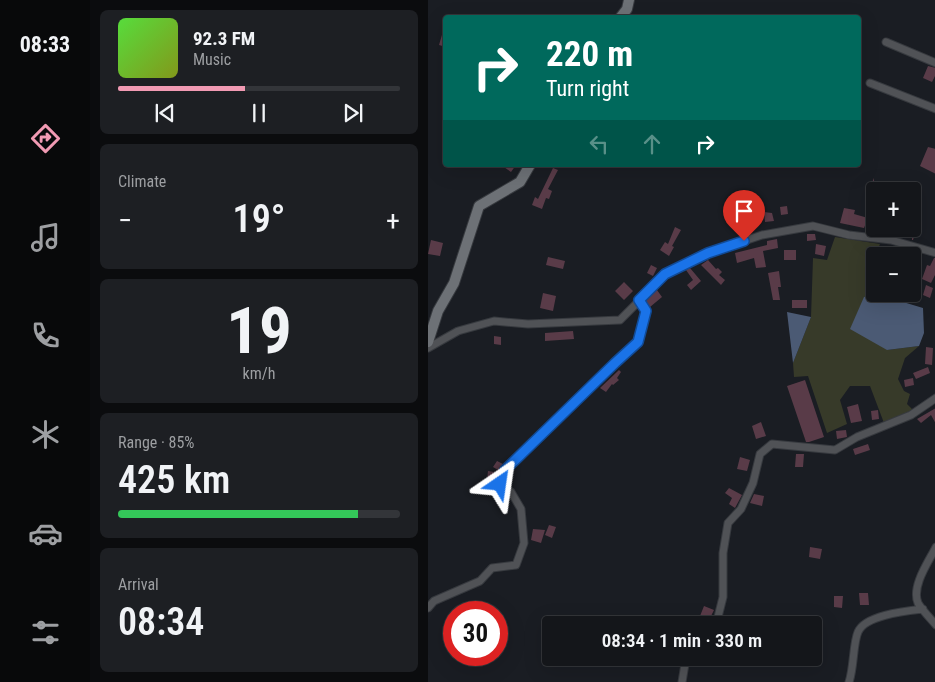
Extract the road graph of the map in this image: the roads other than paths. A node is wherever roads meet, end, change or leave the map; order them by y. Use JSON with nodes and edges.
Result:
{"nodes":[{"id":1,"x":629,"y":0,"type":"edge"},
{"id":2,"x":622,"y":15,"type":"edge"},
{"id":3,"x":886,"y":42,"type":"dead end"},
{"id":4,"x":936,"y":62,"type":"edge"},
{"id":5,"x":870,"y":84,"type":"dead end"},
{"id":6,"x":936,"y":109,"type":"edge"},
{"id":7,"x":529,"y":167,"type":"edge"},
{"id":8,"x":936,"y":254,"type":"edge"},
{"id":9,"x":639,"y":300,"type":"junction"},
{"id":10,"x":428,"y":342,"type":"edge"},
{"id":11,"x":428,"y":348,"type":"edge"},
{"id":12,"x":936,"y":398,"type":"edge"},
{"id":13,"x":936,"y":547,"type":"edge"},
{"id":14,"x":428,"y":608,"type":"edge"},
{"id":15,"x":923,"y":609,"type":"junction"},
{"id":16,"x":718,"y":616,"type":"edge"},
{"id":17,"x":936,"y":625,"type":"edge"},
{"id":18,"x":685,"y":666,"type":"edge"},
{"id":19,"x":682,"y":682,"type":"edge"},
{"id":20,"x":849,"y":682,"type":"edge"}],
"edges":[{"from":1,"to":2,"type":"street"},
{"from":3,"to":4,"type":"street"},
{"from":5,"to":6,"type":"street"},
{"from":7,"to":10,"type":"street"},
{"from":8,"to":9,"type":"street"},
{"from":9,"to":11,"type":"street"},
{"from":9,"to":14,"type":"street"},
{"from":12,"to":16,"type":"street"},
{"from":13,"to":15,"type":"street"},
{"from":15,"to":17,"type":"street"},
{"from":15,"to":20,"type":"street"},
{"from":18,"to":19,"type":"street"}]}
